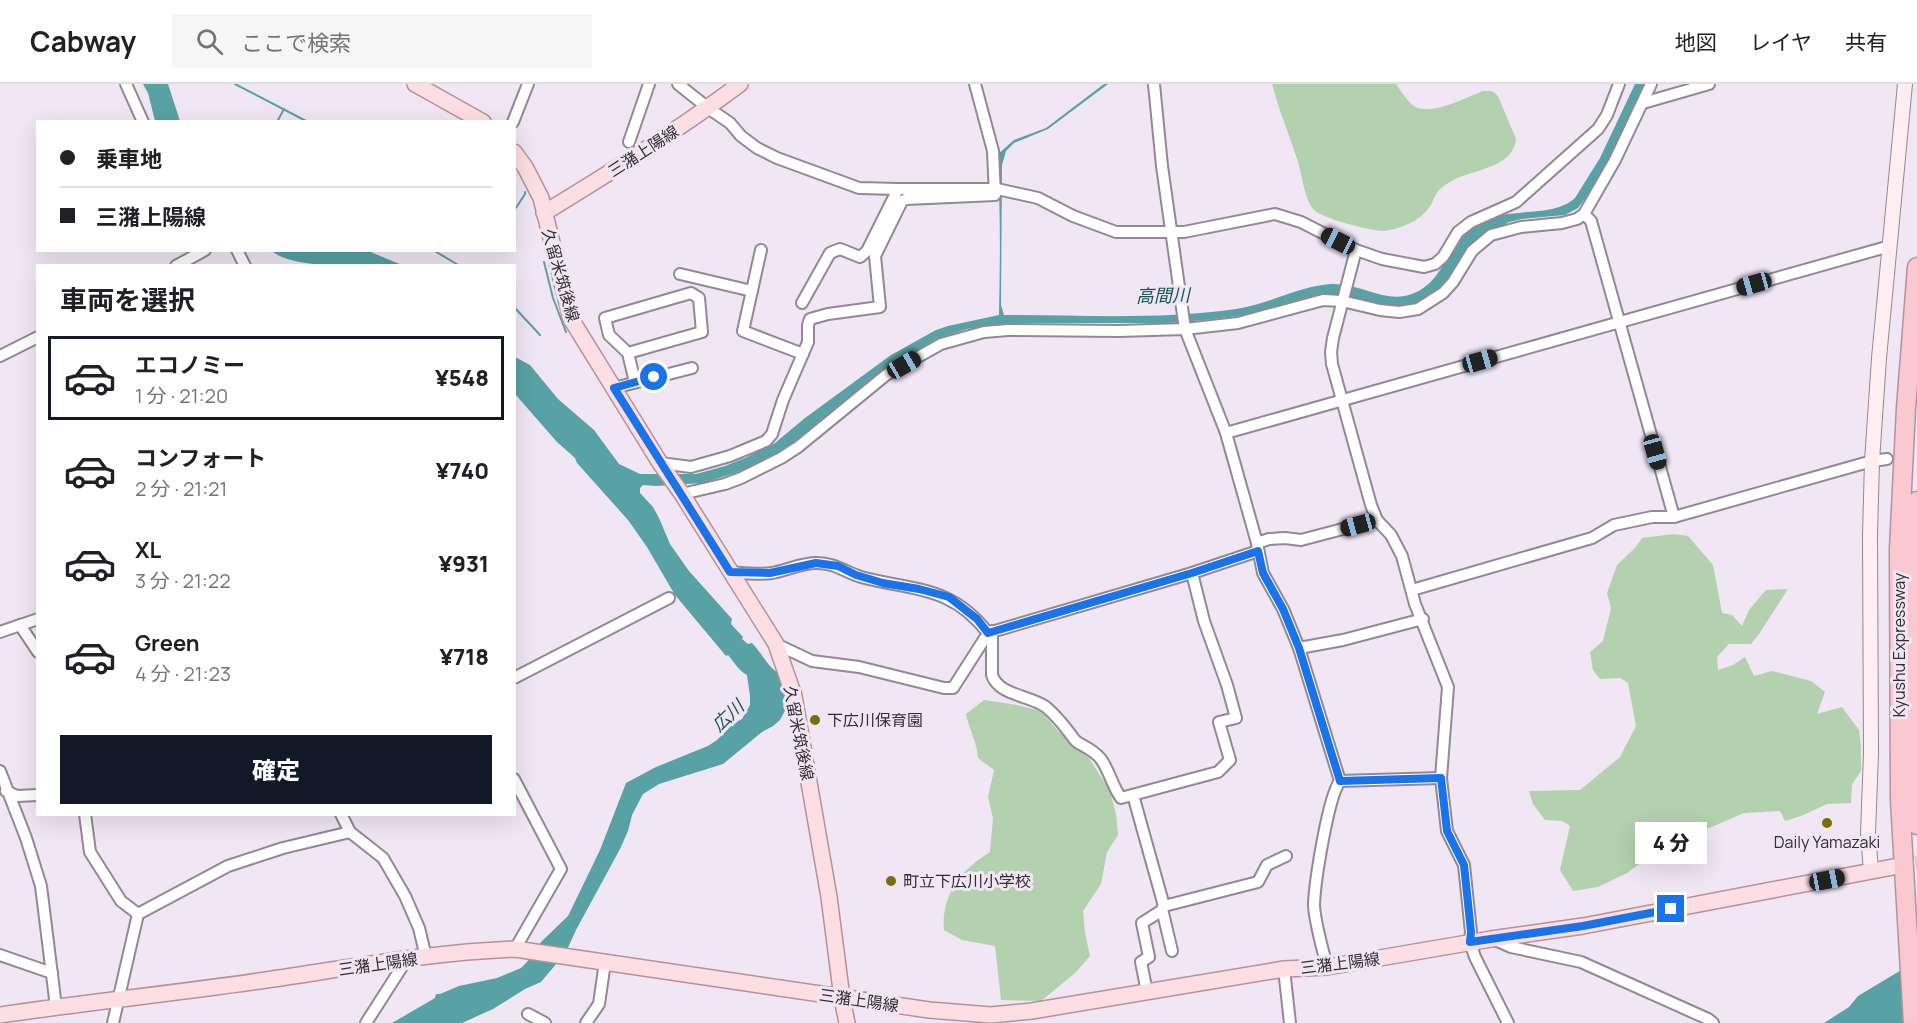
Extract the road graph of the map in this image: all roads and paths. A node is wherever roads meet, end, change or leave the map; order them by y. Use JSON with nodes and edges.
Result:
{"nodes":[{"id":1,"x":126,"y":84,"type":"edge"},
{"id":2,"x":415,"y":84,"type":"edge"},
{"id":3,"x":528,"y":84,"type":"edge"},
{"id":4,"x":650,"y":84,"type":"edge"},
{"id":5,"x":678,"y":84,"type":"edge"},
{"id":6,"x":740,"y":84,"type":"edge"},
{"id":7,"x":975,"y":84,"type":"edge"},
{"id":8,"x":1154,"y":84,"type":"edge"},
{"id":9,"x":1619,"y":84,"type":"edge"},
{"id":10,"x":1651,"y":84,"type":"edge"},
{"id":11,"x":1709,"y":84,"type":"edge"},
{"id":12,"x":1905,"y":84,"type":"edge"},
{"id":13,"x":1643,"y":103,"type":"junction"},
{"id":14,"x":708,"y":108,"type":"junction"},
{"id":15,"x":142,"y":120,"type":"edge"},
{"id":16,"x":479,"y":120,"type":"edge"},
{"id":17,"x":514,"y":120,"type":"edge"},
{"id":18,"x":629,"y":142,"type":"dead end"},
{"id":19,"x":516,"y":155,"type":"edge"},
{"id":20,"x":898,"y":189,"type":"junction"},
{"id":21,"x":998,"y":189,"type":"junction"},
{"id":22,"x":544,"y":213,"type":"junction"},
{"id":23,"x":1584,"y":214,"type":"junction"},
{"id":24,"x":1172,"y":230,"type":"junction"},
{"id":25,"x":1890,"y":246,"type":"junction"},
{"id":26,"x":762,"y":250,"type":"dead end"},
{"id":27,"x":1356,"y":250,"type":"junction"},
{"id":28,"x":201,"y":252,"type":"edge"},
{"id":29,"x":180,"y":264,"type":"edge"},
{"id":30,"x":1917,"y":267,"type":"edge"},
{"id":31,"x":680,"y":274,"type":"dead end"},
{"id":32,"x":752,"y":291,"type":"junction"},
{"id":33,"x":1343,"y":299,"type":"junction"},
{"id":34,"x":802,"y":303,"type":"dead end"},
{"id":35,"x":1618,"y":322,"type":"junction"},
{"id":36,"x":1185,"y":329,"type":"junction"},
{"id":37,"x":36,"y":338,"type":"edge"},
{"id":38,"x":628,"y":353,"type":"junction"},
{"id":39,"x":803,"y":354,"type":"junction"},
{"id":40,"x":0,"y":356,"type":"edge"},
{"id":41,"x":692,"y":368,"type":"dead end"},
{"id":42,"x":635,"y":382,"type":"junction"},
{"id":43,"x":614,"y":388,"type":"junction"},
{"id":44,"x":1342,"y":400,"type":"junction"},
{"id":45,"x":1226,"y":434,"type":"junction"},
{"id":46,"x":1887,"y":459,"type":"dead end"},
{"id":47,"x":1872,"y":461,"type":"junction"},
{"id":48,"x":663,"y":467,"type":"junction"},
{"id":49,"x":680,"y":492,"type":"junction"},
{"id":50,"x":1917,"y":501,"type":"edge"},
{"id":51,"x":1674,"y":517,"type":"junction"},
{"id":52,"x":1377,"y":520,"type":"junction"},
{"id":53,"x":1258,"y":547,"type":"junction"},
{"id":54,"x":730,"y":572,"type":"junction"},
{"id":55,"x":1192,"y":573,"type":"junction"},
{"id":56,"x":1412,"y":590,"type":"junction"},
{"id":57,"x":669,"y":598,"type":"dead end"},
{"id":58,"x":1423,"y":619,"type":"junction"},
{"id":59,"x":36,"y":620,"type":"edge"},
{"id":60,"x":20,"y":626,"type":"junction"},
{"id":61,"x":0,"y":632,"type":"edge"},
{"id":62,"x":988,"y":635,"type":"junction"},
{"id":63,"x":776,"y":644,"type":"junction"},
{"id":64,"x":1299,"y":648,"type":"junction"},
{"id":65,"x":36,"y":649,"type":"edge"},
{"id":66,"x":516,"y":677,"type":"edge"},
{"id":67,"x":0,"y":771,"type":"edge"},
{"id":68,"x":1441,"y":778,"type":"junction"},
{"id":69,"x":1340,"y":781,"type":"junction"},
{"id":70,"x":516,"y":783,"type":"edge"},
{"id":71,"x":4,"y":791,"type":"edge"},
{"id":72,"x":36,"y":795,"type":"edge"},
{"id":73,"x":1133,"y":795,"type":"junction"},
{"id":74,"x":85,"y":816,"type":"edge"},
{"id":75,"x":342,"y":816,"type":"edge"},
{"id":76,"x":1917,"y":825,"type":"edge"},
{"id":77,"x":350,"y":832,"type":"junction"},
{"id":78,"x":1286,"y":856,"type":"dead end"},
{"id":79,"x":1893,"y":867,"type":"tunnel mouth"},
{"id":80,"x":1871,"y":871,"type":"junction"},
{"id":81,"x":1163,"y":908,"type":"junction"},
{"id":82,"x":138,"y":914,"type":"junction"},
{"id":83,"x":1491,"y":939,"type":"junction"},
{"id":84,"x":1470,"y":942,"type":"junction"},
{"id":85,"x":519,"y":949,"type":"junction"},
{"id":86,"x":1172,"y":951,"type":"dead end"},
{"id":87,"x":0,"y":955,"type":"edge"},
{"id":88,"x":426,"y":957,"type":"junction"},
{"id":89,"x":407,"y":959,"type":"junction"},
{"id":90,"x":605,"y":962,"type":"junction"},
{"id":91,"x":1328,"y":967,"type":"junction"},
{"id":92,"x":1284,"y":969,"type":"junction"},
{"id":93,"x":52,"y":973,"type":"junction"},
{"id":94,"x":1147,"y":992,"type":"junction"},
{"id":95,"x":120,"y":998,"type":"junction"},
{"id":96,"x":842,"y":998,"type":"junction"},
{"id":97,"x":56,"y":1007,"type":"junction"},
{"id":98,"x":528,"y":1014,"type":"dead end"},
{"id":99,"x":0,"y":1015,"type":"edge"},
{"id":100,"x":113,"y":1023,"type":"edge"},
{"id":101,"x":366,"y":1023,"type":"edge"},
{"id":102,"x":545,"y":1023,"type":"edge"},
{"id":103,"x":586,"y":1023,"type":"edge"},
{"id":104,"x":847,"y":1023,"type":"edge"},
{"id":105,"x":1290,"y":1023,"type":"edge"},
{"id":106,"x":1508,"y":1023,"type":"edge"},
{"id":107,"x":1713,"y":1023,"type":"edge"},
{"id":108,"x":1913,"y":1023,"type":"edge"}],
"edges":[{"from":1,"to":15,"type":"street"},
{"from":2,"to":16,"type":"main road"},
{"from":3,"to":17,"type":"street"},
{"from":4,"to":18,"type":"street"},
{"from":5,"to":14,"type":"street"},
{"from":6,"to":14,"type":"main road","name":"三潴上陽線"},
{"from":7,"to":21,"type":"street"},
{"from":8,"to":24,"type":"street"},
{"from":9,"to":27,"type":"street"},
{"from":10,"to":13,"type":"street"},
{"from":11,"to":13,"type":"street"},
{"from":12,"to":25,"type":"street"},
{"from":13,"to":23,"type":"street"},
{"from":14,"to":20,"type":"street"},
{"from":14,"to":22,"type":"main road","name":"三潴上陽線"},
{"from":19,"to":22,"type":"main road","name":"久留米筑後線"},
{"from":20,"to":21,"type":"street"},
{"from":20,"to":34,"type":"street"},
{"from":21,"to":24,"type":"street"},
{"from":21,"to":39,"type":"street"},
{"from":22,"to":43,"type":"main road","name":"久留米筑後線"},
{"from":23,"to":33,"type":"street"},
{"from":23,"to":35,"type":"street"},
{"from":24,"to":27,"type":"street"},
{"from":24,"to":36,"type":"street"},
{"from":25,"to":35,"type":"street"},
{"from":25,"to":47,"type":"street"},
{"from":26,"to":32,"type":"street"},
{"from":27,"to":33,"type":"street"},
{"from":28,"to":29,"type":"street"},
{"from":30,"to":108,"type":"highway","name":"Kyushu Expressway"},
{"from":31,"to":32,"type":"street"},
{"from":32,"to":39,"type":"street"},
{"from":33,"to":36,"type":"street"},
{"from":33,"to":44,"type":"street"},
{"from":35,"to":44,"type":"street"},
{"from":35,"to":51,"type":"street"},
{"from":36,"to":45,"type":"street"},
{"from":36,"to":49,"type":"street"},
{"from":37,"to":40,"type":"street"},
{"from":38,"to":38,"type":"street"},
{"from":38,"to":42,"type":"street"},
{"from":39,"to":48,"type":"street"},
{"from":41,"to":42,"type":"street"},
{"from":42,"to":43,"type":"street"},
{"from":43,"to":48,"type":"main road","name":"久留米筑後線"},
{"from":44,"to":45,"type":"street"},
{"from":44,"to":52,"type":"street"},
{"from":45,"to":53,"type":"street"},
{"from":46,"to":47,"type":"street"},
{"from":47,"to":51,"type":"street"},
{"from":47,"to":80,"type":"street"},
{"from":48,"to":49,"type":"main road","name":"久留米筑後線"},
{"from":49,"to":54,"type":"main road","name":"久留米筑後線"},
{"from":50,"to":76,"type":"highway","name":"Kyushu Expressway"},
{"from":51,"to":56,"type":"street"},
{"from":52,"to":53,"type":"street"},
{"from":52,"to":56,"type":"street"},
{"from":53,"to":55,"type":"street"},
{"from":53,"to":64,"type":"street"},
{"from":54,"to":62,"type":"street"},
{"from":54,"to":63,"type":"main road","name":"久留米筑後線"},
{"from":55,"to":62,"type":"street"},
{"from":55,"to":73,"type":"street"},
{"from":56,"to":58,"type":"street"},
{"from":57,"to":66,"type":"street"},
{"from":58,"to":64,"type":"street"},
{"from":58,"to":68,"type":"street"},
{"from":59,"to":60,"type":"street"},
{"from":60,"to":61,"type":"street"},
{"from":60,"to":65,"type":"street"},
{"from":62,"to":63,"type":"street"},
{"from":62,"to":73,"type":"street"},
{"from":63,"to":96,"type":"main road","name":"久留米筑後線"},
{"from":64,"to":69,"type":"street"},
{"from":67,"to":71,"type":"street"},
{"from":68,"to":69,"type":"street"},
{"from":68,"to":84,"type":"street"},
{"from":69,"to":91,"type":"street"},
{"from":70,"to":85,"type":"street"},
{"from":71,"to":72,"type":"street"},
{"from":71,"to":93,"type":"street"},
{"from":73,"to":81,"type":"street"},
{"from":74,"to":82,"type":"street"},
{"from":75,"to":77,"type":"street"},
{"from":77,"to":82,"type":"street"},
{"from":77,"to":88,"type":"street"},
{"from":78,"to":81,"type":"street"},
{"from":79,"to":80,"type":"main road","name":"三潴上陽線"},
{"from":80,"to":83,"type":"main road","name":"三潴上陽線"},
{"from":81,"to":86,"type":"street"},
{"from":81,"to":94,"type":"street"},
{"from":82,"to":95,"type":"street"},
{"from":83,"to":84,"type":"main road","name":"三潴上陽線"},
{"from":83,"to":107,"type":"street"},
{"from":84,"to":91,"type":"main road","name":"三潴上陽線"},
{"from":84,"to":106,"type":"street"},
{"from":85,"to":88,"type":"main road","name":"三潴上陽線"},
{"from":85,"to":90,"type":"main road","name":"三潴上陽線"},
{"from":87,"to":93,"type":"street"},
{"from":88,"to":89,"type":"main road","name":"三潴上陽線"},
{"from":89,"to":95,"type":"main road","name":"三潴上陽線"},
{"from":89,"to":101,"type":"street"},
{"from":90,"to":96,"type":"main road","name":"三潴上陽線"},
{"from":90,"to":103,"type":"street"},
{"from":91,"to":92,"type":"main road","name":"三潴上陽線"},
{"from":92,"to":94,"type":"main road","name":"三潴上陽線"},
{"from":92,"to":105,"type":"street"},
{"from":93,"to":97,"type":"street"},
{"from":94,"to":96,"type":"main road","name":"三潴上陽線"},
{"from":95,"to":97,"type":"main road","name":"三潴上陽線"},
{"from":95,"to":100,"type":"street"},
{"from":96,"to":104,"type":"main road","name":"久留米筑後線"},
{"from":97,"to":99,"type":"main road","name":"三潴上陽線"},
{"from":98,"to":102,"type":"street"}]}
